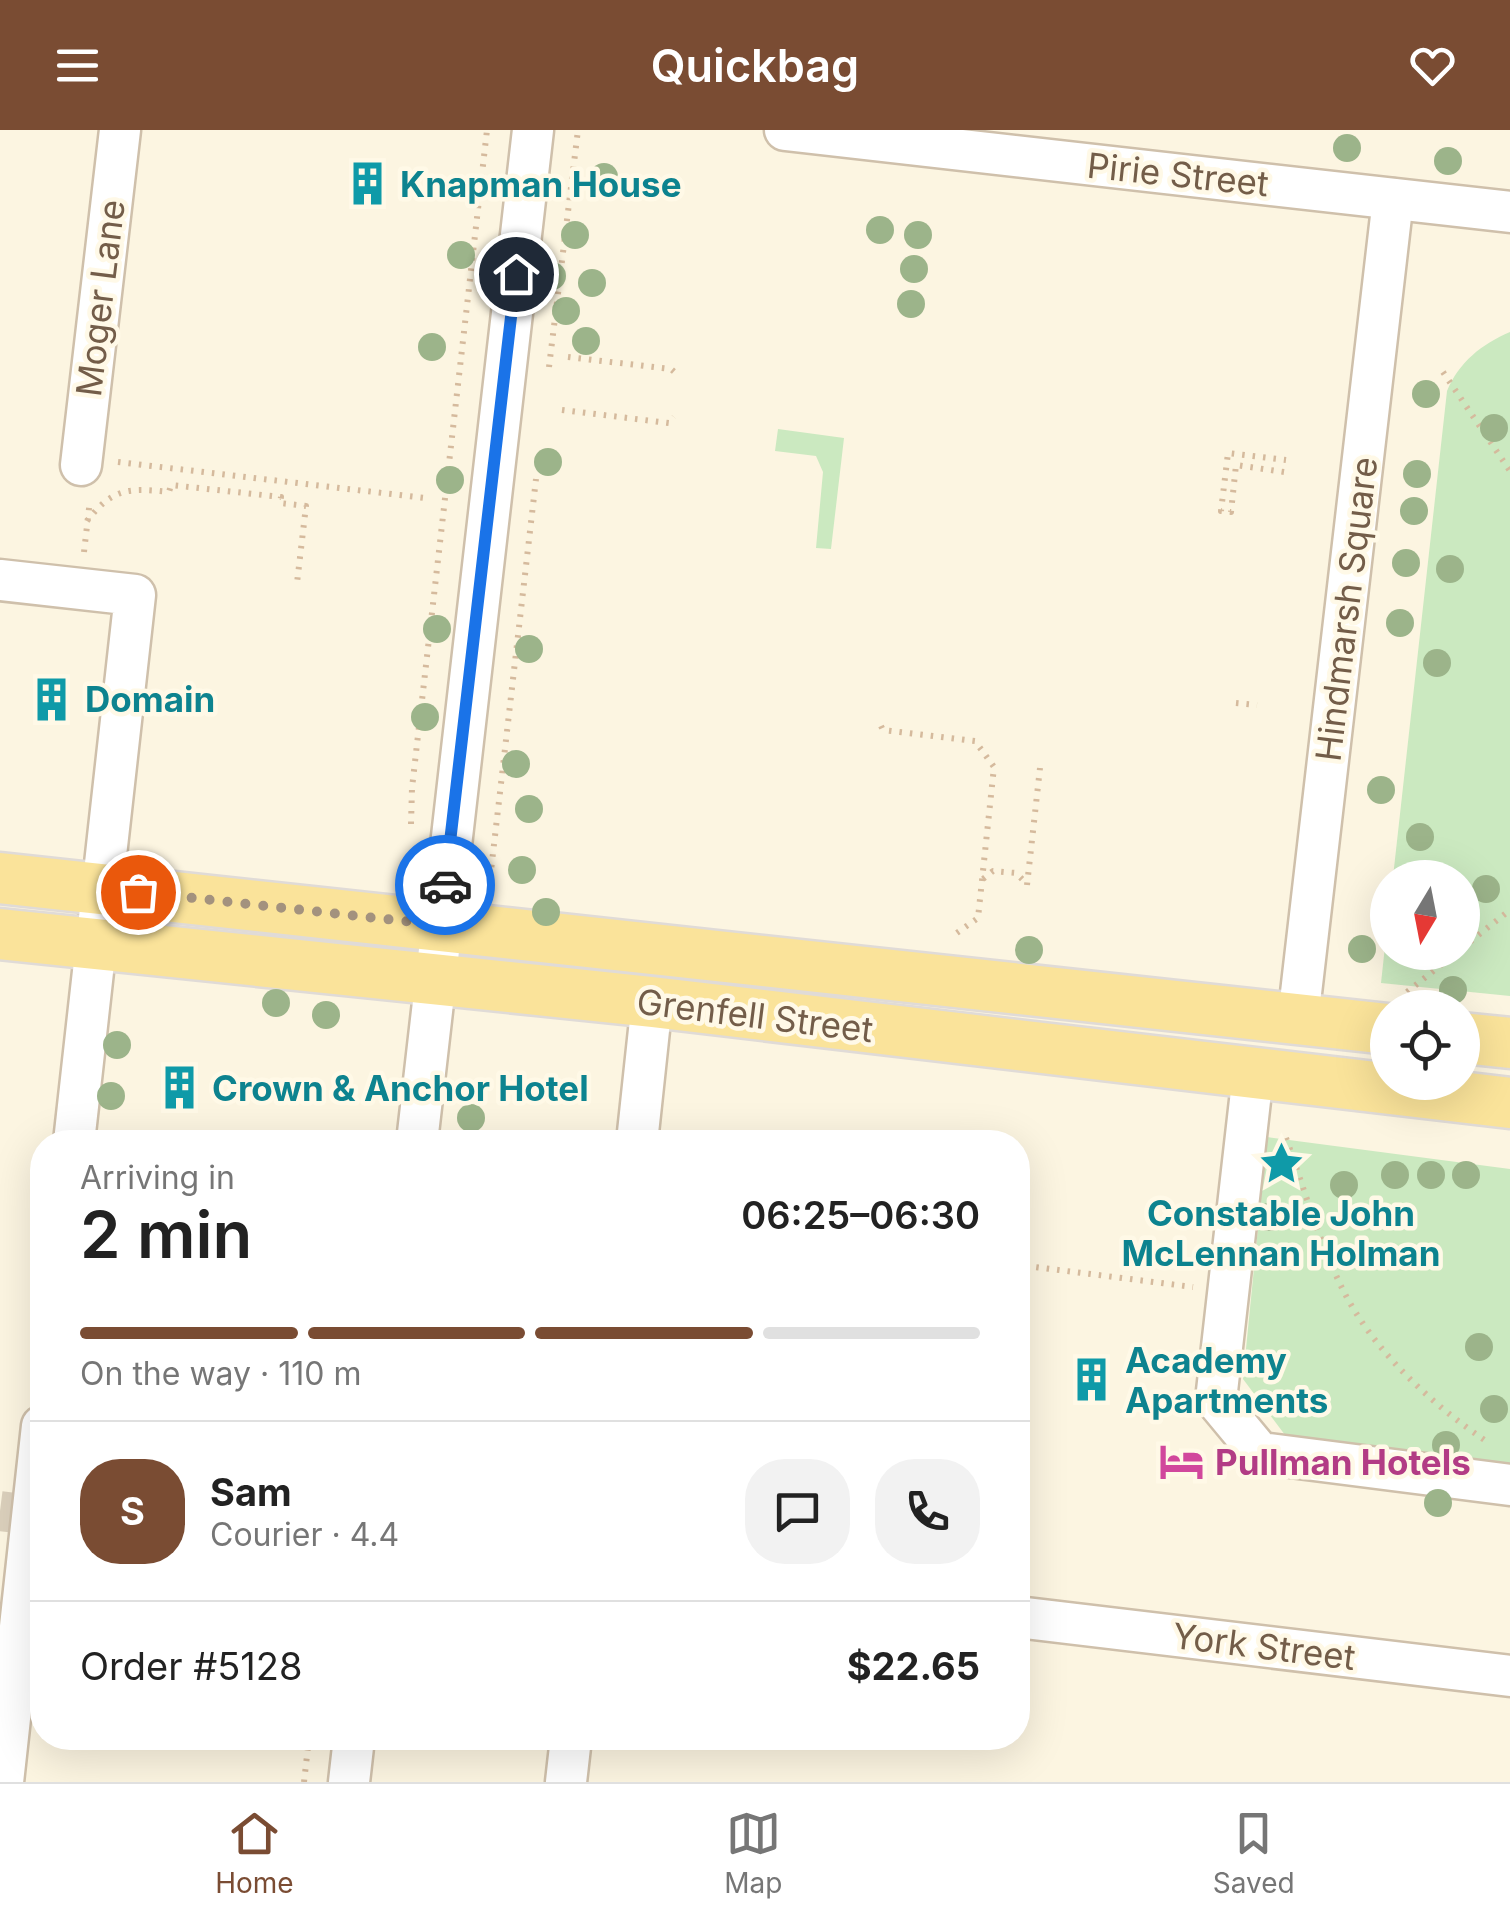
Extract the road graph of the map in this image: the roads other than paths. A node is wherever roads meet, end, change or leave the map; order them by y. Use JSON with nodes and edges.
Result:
{"nodes":[{"id":1,"x":120,"y":130,"type":"edge"},
{"id":2,"x":533,"y":130,"type":"edge"},
{"id":3,"x":786,"y":130,"type":"edge"},
{"id":4,"x":1393,"y":198,"type":"junction"},
{"id":5,"x":1510,"y":212,"type":"edge"},
{"id":6,"x":82,"y":465,"type":"road end"},
{"id":7,"x":0,"y":580,"type":"edge"},
{"id":8,"x":0,"y":878,"type":"edge"},
{"id":9,"x":102,"y":889,"type":"junction"},
{"id":10,"x":440,"y":925,"type":"junction"},
{"id":11,"x":0,"y":934,"type":"edge"},
{"id":12,"x":96,"y":944,"type":"junction"},
{"id":13,"x":435,"y":979,"type":"junction"},
{"id":14,"x":652,"y":1002,"type":"junction"},
{"id":15,"x":1370,"y":1015,"type":"edge"},
{"id":16,"x":1298,"y":1020,"type":"junction"},
{"id":17,"x":1480,"y":1040,"type":"edge"},
{"id":18,"x":1510,"y":1043,"type":"edge"},
{"id":19,"x":1252,"y":1074,"type":"junction"},
{"id":20,"x":1510,"y":1103,"type":"edge"},
{"id":21,"x":75,"y":1130,"type":"edge"},
{"id":22,"x":419,"y":1130,"type":"edge"},
{"id":23,"x":638,"y":1130,"type":"edge"},
{"id":24,"x":1503,"y":1466,"type":"edge"},
{"id":25,"x":30,"y":1534,"type":"edge"},
{"id":26,"x":1030,"y":1618,"type":"edge"},
{"id":27,"x":1510,"y":1676,"type":"edge"},
{"id":28,"x":353,"y":1750,"type":"edge"},
{"id":29,"x":570,"y":1750,"type":"edge"},
{"id":30,"x":3,"y":1782,"type":"edge"},
{"id":31,"x":350,"y":1782,"type":"edge"},
{"id":32,"x":566,"y":1782,"type":"edge"}],
"edges":[{"from":1,"to":6,"type":"street","name":"Moger Lane"},
{"from":2,"to":10,"type":"street"},
{"from":3,"to":4,"type":"street","name":"Pirie Street"},
{"from":4,"to":5,"type":"street","name":"Pirie Street"},
{"from":4,"to":16,"type":"street","name":"Hindmarsh Square"},
{"from":7,"to":9,"type":"street"},
{"from":8,"to":9,"type":"main road","name":"Grenfell Street"},
{"from":9,"to":10,"type":"main road","name":"Grenfell Street"},
{"from":9,"to":12,"type":"street"},
{"from":10,"to":13,"type":"street"},
{"from":10,"to":16,"type":"main road","name":"Grenfell Street"},
{"from":11,"to":12,"type":"main road","name":"Grenfell Street"},
{"from":12,"to":13,"type":"main road","name":"Grenfell Street"},
{"from":12,"to":21,"type":"street"},
{"from":13,"to":14,"type":"main road","name":"Grenfell Street"},
{"from":13,"to":22,"type":"street"},
{"from":14,"to":19,"type":"main road","name":"Grenfell Street"},
{"from":14,"to":23,"type":"street"},
{"from":15,"to":16,"type":"main road","name":"Grenfell Street"},
{"from":17,"to":18,"type":"main road"},
{"from":19,"to":20,"type":"main road","name":"Grenfell Street"},
{"from":19,"to":24,"type":"street"},
{"from":25,"to":30,"type":"street"},
{"from":26,"to":27,"type":"street","name":"York Street"},
{"from":28,"to":31,"type":"street"},
{"from":29,"to":32,"type":"street"}]}
